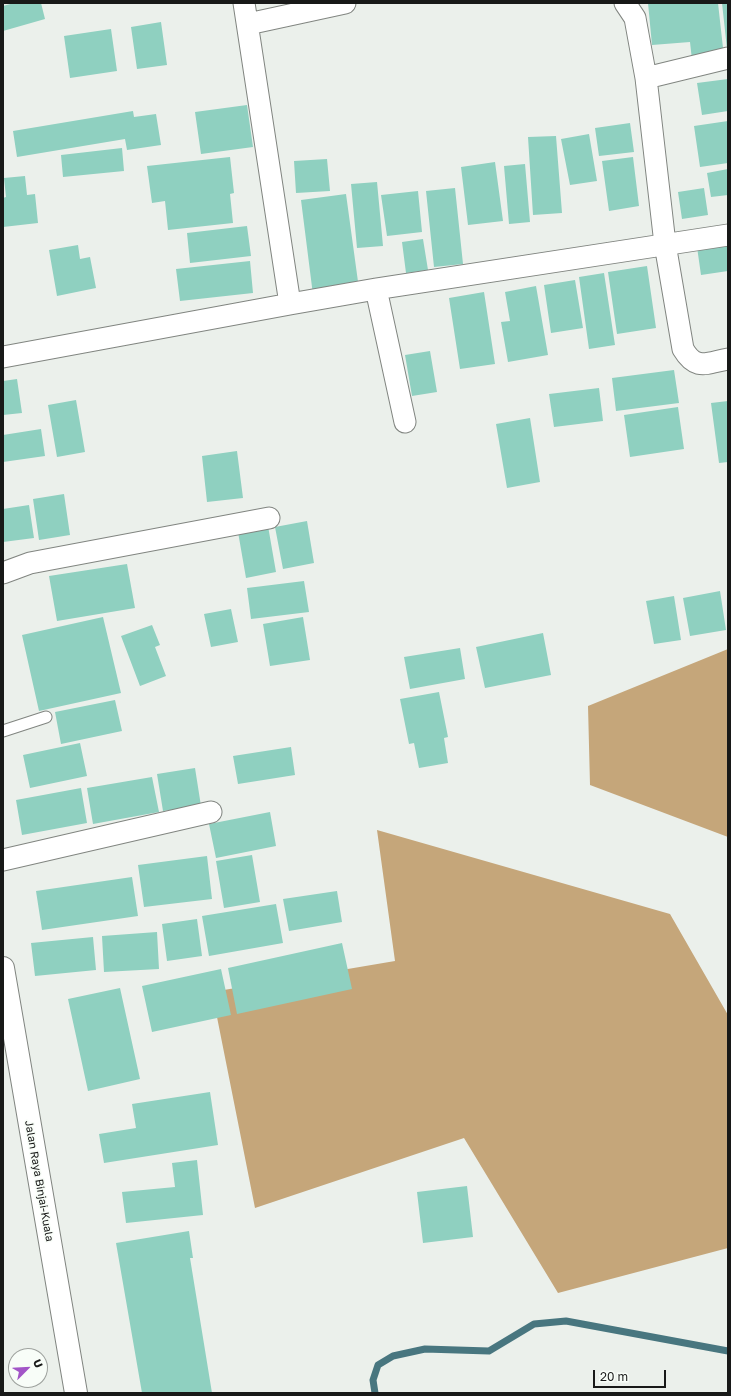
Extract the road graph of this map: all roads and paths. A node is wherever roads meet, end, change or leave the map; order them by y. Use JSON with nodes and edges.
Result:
{"nodes":[{"id":1,"x":244,"y":3,"type":"edge"},
{"id":2,"x":345,"y":3,"type":"edge"},
{"id":3,"x":625,"y":3,"type":"edge"},
{"id":4,"x":248,"y":24,"type":"junction"},
{"id":5,"x":728,"y":58,"type":"edge"},
{"id":6,"x":646,"y":78,"type":"junction"},
{"id":7,"x":728,"y":235,"type":"edge"},
{"id":8,"x":665,"y":244,"type":"junction"},
{"id":9,"x":376,"y":289,"type":"junction"},
{"id":10,"x":290,"y":304,"type":"junction"},
{"id":11,"x":3,"y":357,"type":"edge"},
{"id":12,"x":728,"y":359,"type":"edge"},
{"id":13,"x":405,"y":422,"type":"dead end"},
{"id":14,"x":269,"y":518,"type":"dead end"},
{"id":15,"x":3,"y":573,"type":"edge"},
{"id":16,"x":46,"y":717,"type":"dead end"},
{"id":17,"x":3,"y":730,"type":"edge"},
{"id":18,"x":211,"y":812,"type":"dead end"},
{"id":19,"x":3,"y":860,"type":"edge"},
{"id":20,"x":3,"y":968,"type":"edge"},
{"id":21,"x":76,"y":1393,"type":"edge"}],
"edges":[{"from":1,"to":4,"type":"street"},
{"from":2,"to":4,"type":"street"},
{"from":3,"to":6,"type":"street"},
{"from":4,"to":10,"type":"street"},
{"from":5,"to":6,"type":"street"},
{"from":6,"to":8,"type":"street"},
{"from":7,"to":8,"type":"street"},
{"from":8,"to":9,"type":"street"},
{"from":8,"to":12,"type":"street"},
{"from":9,"to":10,"type":"street"},
{"from":9,"to":13,"type":"street"},
{"from":10,"to":11,"type":"street"},
{"from":14,"to":15,"type":"street"},
{"from":16,"to":17,"type":"lane"},
{"from":18,"to":19,"type":"street"},
{"from":20,"to":21,"type":"main road","name":"Jalan Raya Binjai-Kuala"}]}
